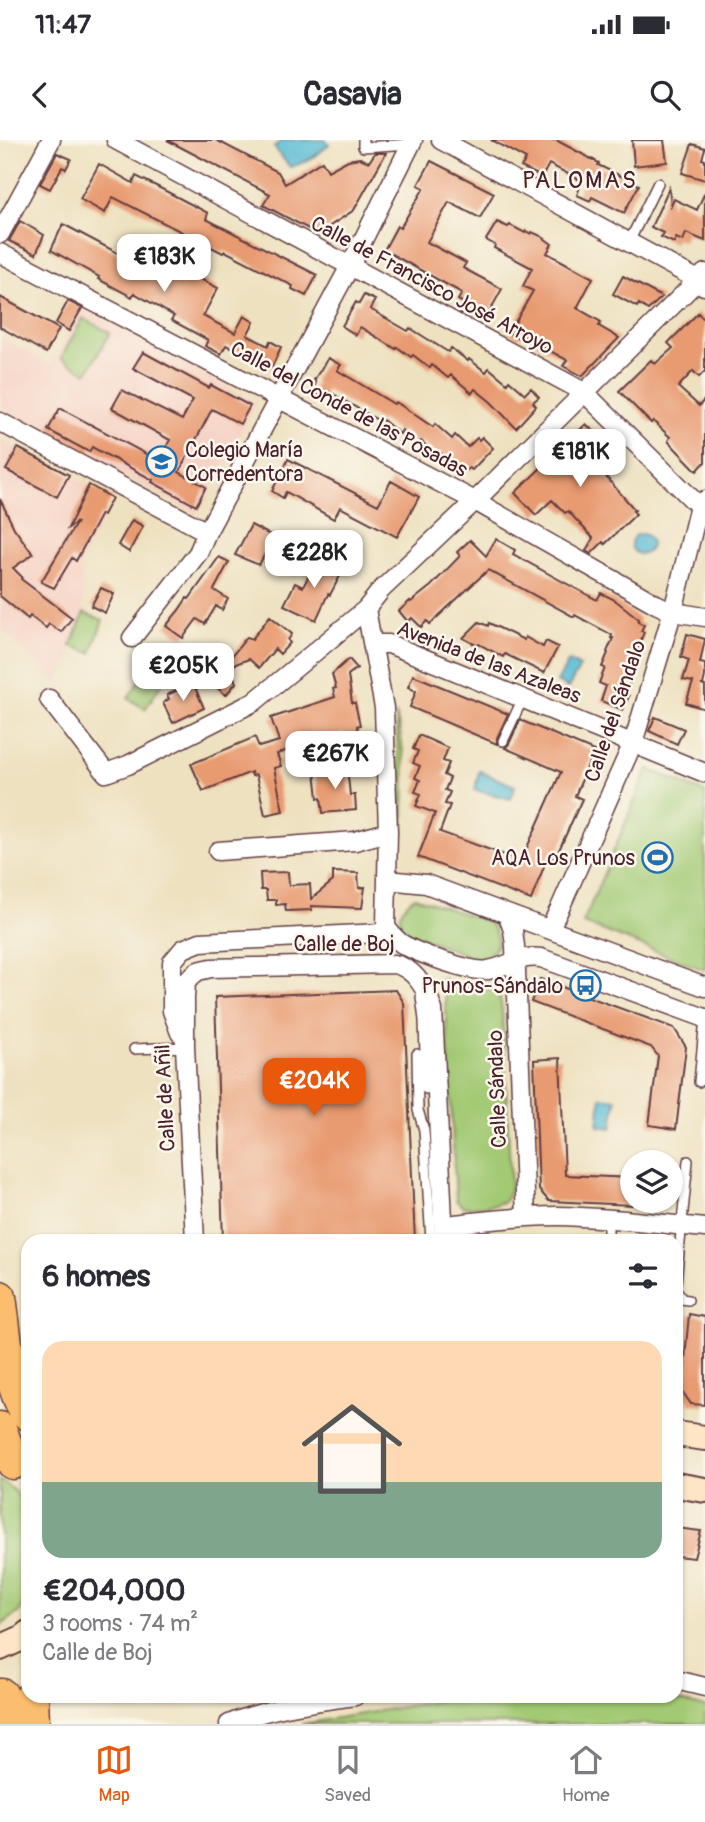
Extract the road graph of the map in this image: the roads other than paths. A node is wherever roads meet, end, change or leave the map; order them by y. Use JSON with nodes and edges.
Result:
{"nodes":[{"id":1,"x":51,"y":140,"type":"edge"},
{"id":2,"x":116,"y":140,"type":"edge"},
{"id":3,"x":363,"y":140,"type":"edge"},
{"id":4,"x":441,"y":140,"type":"edge"},
{"id":5,"x":412,"y":142,"type":"edge"},
{"id":6,"x":657,"y":183,"type":"dead end"},
{"id":7,"x":0,"y":234,"type":"edge"},
{"id":8,"x":629,"y":242,"type":"junction"},
{"id":9,"x":0,"y":253,"type":"edge"},
{"id":10,"x":350,"y":266,"type":"junction"},
{"id":11,"x":703,"y":280,"type":"edge"},
{"id":12,"x":584,"y":392,"type":"junction"},
{"id":13,"x":279,"y":399,"type":"junction"},
{"id":14,"x":0,"y":422,"type":"edge"},
{"id":15,"x":475,"y":501,"type":"junction"},
{"id":16,"x":702,"y":503,"type":"edge"},
{"id":17,"x":207,"y":532,"type":"junction"},
{"id":18,"x":366,"y":609,"type":"junction"},
{"id":19,"x":673,"y":612,"type":"junction"},
{"id":20,"x":705,"y":617,"type":"edge"},
{"id":21,"x":132,"y":638,"type":"dead end"},
{"id":22,"x":373,"y":644,"type":"junction"},
{"id":23,"x":523,"y":698,"type":"junction"},
{"id":24,"x":49,"y":699,"type":"dead end"},
{"id":25,"x":503,"y":741,"type":"dead end"},
{"id":26,"x":633,"y":743,"type":"junction"},
{"id":27,"x":705,"y":773,"type":"edge"},
{"id":28,"x":388,"y":832,"type":"junction"},
{"id":29,"x":218,"y":851,"type":"dead end"},
{"id":30,"x":388,"y":880,"type":"junction"},
{"id":31,"x":507,"y":914,"type":"junction"},
{"id":32,"x":546,"y":928,"type":"junction"},
{"id":33,"x":388,"y":930,"type":"junction"},
{"id":34,"x":217,"y":942,"type":"junction"},
{"id":35,"x":515,"y":960,"type":"junction"},
{"id":36,"x":211,"y":968,"type":"junction"},
{"id":37,"x":411,"y":971,"type":"junction"},
{"id":38,"x":705,"y":986,"type":"edge"},
{"id":39,"x":705,"y":1018,"type":"edge"},
{"id":40,"x":185,"y":1047,"type":"junction"},
{"id":41,"x":134,"y":1049,"type":"dead end"},
{"id":42,"x":417,"y":1054,"type":"dead end"},
{"id":43,"x":699,"y":1082,"type":"dead end"},
{"id":44,"x":426,"y":1089,"type":"dead end"},
{"id":45,"x":688,"y":1161,"type":"dead end"},
{"id":46,"x":526,"y":1217,"type":"junction"},
{"id":47,"x":608,"y":1219,"type":"junction"},
{"id":48,"x":681,"y":1226,"type":"junction"},
{"id":49,"x":705,"y":1228,"type":"edge"},
{"id":50,"x":195,"y":1234,"type":"edge"},
{"id":51,"x":440,"y":1234,"type":"edge"},
{"id":52,"x":440,"y":1234,"type":"edge"},
{"id":53,"x":443,"y":1234,"type":"edge"},
{"id":54,"x":608,"y":1234,"type":"edge"},
{"id":55,"x":680,"y":1234,"type":"edge"},
{"id":56,"x":0,"y":1297,"type":"edge"},
{"id":57,"x":683,"y":1299,"type":"edge"},
{"id":58,"x":688,"y":1300,"type":"dead end"},
{"id":59,"x":21,"y":1402,"type":"edge"},
{"id":60,"x":0,"y":1428,"type":"edge"},
{"id":61,"x":683,"y":1435,"type":"edge"},
{"id":62,"x":705,"y":1438,"type":"edge"},
{"id":63,"x":14,"y":1465,"type":"edge"},
{"id":64,"x":683,"y":1486,"type":"edge"},
{"id":65,"x":705,"y":1490,"type":"edge"},
{"id":66,"x":21,"y":1638,"type":"edge"},
{"id":67,"x":0,"y":1648,"type":"edge"},
{"id":68,"x":683,"y":1682,"type":"edge"},
{"id":69,"x":705,"y":1687,"type":"edge"},
{"id":70,"x":312,"y":1703,"type":"edge"},
{"id":71,"x":13,"y":1705,"type":"edge"},
{"id":72,"x":33,"y":1724,"type":"edge"},
{"id":73,"x":229,"y":1724,"type":"edge"}],
"edges":[{"from":1,"to":7,"type":"street"},
{"from":2,"to":10,"type":"street","name":"Calle de Francisco José Arroyo"},
{"from":3,"to":5,"type":"lane"},
{"from":4,"to":8,"type":"street"},
{"from":5,"to":10,"type":"street"},
{"from":6,"to":8,"type":"lane"},
{"from":8,"to":11,"type":"street"},
{"from":9,"to":13,"type":"street","name":"Calle del Conde de las Posadas"},
{"from":10,"to":12,"type":"street","name":"Calle de Francisco José Arroyo"},
{"from":10,"to":13,"type":"street"},
{"from":11,"to":12,"type":"street"},
{"from":12,"to":15,"type":"street"},
{"from":12,"to":16,"type":"street","name":"Calle de Francisco José Arroyo"},
{"from":13,"to":15,"type":"street","name":"Calle del Conde de las Posadas"},
{"from":13,"to":17,"type":"street"},
{"from":14,"to":17,"type":"street"},
{"from":15,"to":18,"type":"street"},
{"from":15,"to":19,"type":"street","name":"Calle del Conde de las Posadas"},
{"from":16,"to":19,"type":"street","name":"Calle del Sándalo"},
{"from":17,"to":21,"type":"street"},
{"from":18,"to":22,"type":"street"},
{"from":18,"to":24,"type":"street"},
{"from":19,"to":20,"type":"street"},
{"from":19,"to":26,"type":"street","name":"Calle del Sándalo"},
{"from":22,"to":23,"type":"street","name":"Avenida de las Azaleas"},
{"from":22,"to":28,"type":"street"},
{"from":23,"to":25,"type":"lane"},
{"from":23,"to":26,"type":"street","name":"Avenida de las Azaleas"},
{"from":26,"to":27,"type":"street","name":"Avenida de las Azaleas"},
{"from":26,"to":32,"type":"street","name":"Calle del Sándalo"},
{"from":28,"to":29,"type":"street"},
{"from":28,"to":30,"type":"street"},
{"from":30,"to":31,"type":"street"},
{"from":30,"to":33,"type":"street"},
{"from":31,"to":32,"type":"street"},
{"from":31,"to":35,"type":"street","name":"Calle Sándalo"},
{"from":32,"to":38,"type":"street"},
{"from":33,"to":34,"type":"street"},
{"from":33,"to":35,"type":"street"},
{"from":34,"to":36,"type":"street"},
{"from":34,"to":40,"type":"street"},
{"from":35,"to":39,"type":"street"},
{"from":35,"to":46,"type":"street","name":"Calle Sándalo"},
{"from":36,"to":37,"type":"street","name":"Calle de Boj"},
{"from":36,"to":40,"type":"street","name":"Calle de Añil"},
{"from":37,"to":44,"type":"lane"},
{"from":37,"to":51,"type":"street","name":"Calle de Boj"},
{"from":39,"to":43,"type":"lane"},
{"from":40,"to":41,"type":"lane"},
{"from":40,"to":50,"type":"street","name":"Calle de Añil"},
{"from":42,"to":52,"type":"lane"},
{"from":45,"to":48,"type":"lane"},
{"from":46,"to":47,"type":"street"},
{"from":46,"to":53,"type":"street"},
{"from":47,"to":48,"type":"street"},
{"from":47,"to":54,"type":"lane"},
{"from":48,"to":49,"type":"street"},
{"from":48,"to":55,"type":"lane"},
{"from":56,"to":59,"type":"highway"},
{"from":57,"to":58,"type":"lane"},
{"from":60,"to":63,"type":"highway"},
{"from":61,"to":62,"type":"main road"},
{"from":64,"to":65,"type":"main road"},
{"from":66,"to":67,"type":"main road"},
{"from":68,"to":69,"type":"street"},
{"from":70,"to":73,"type":"street"},
{"from":71,"to":72,"type":"highway"}]}
